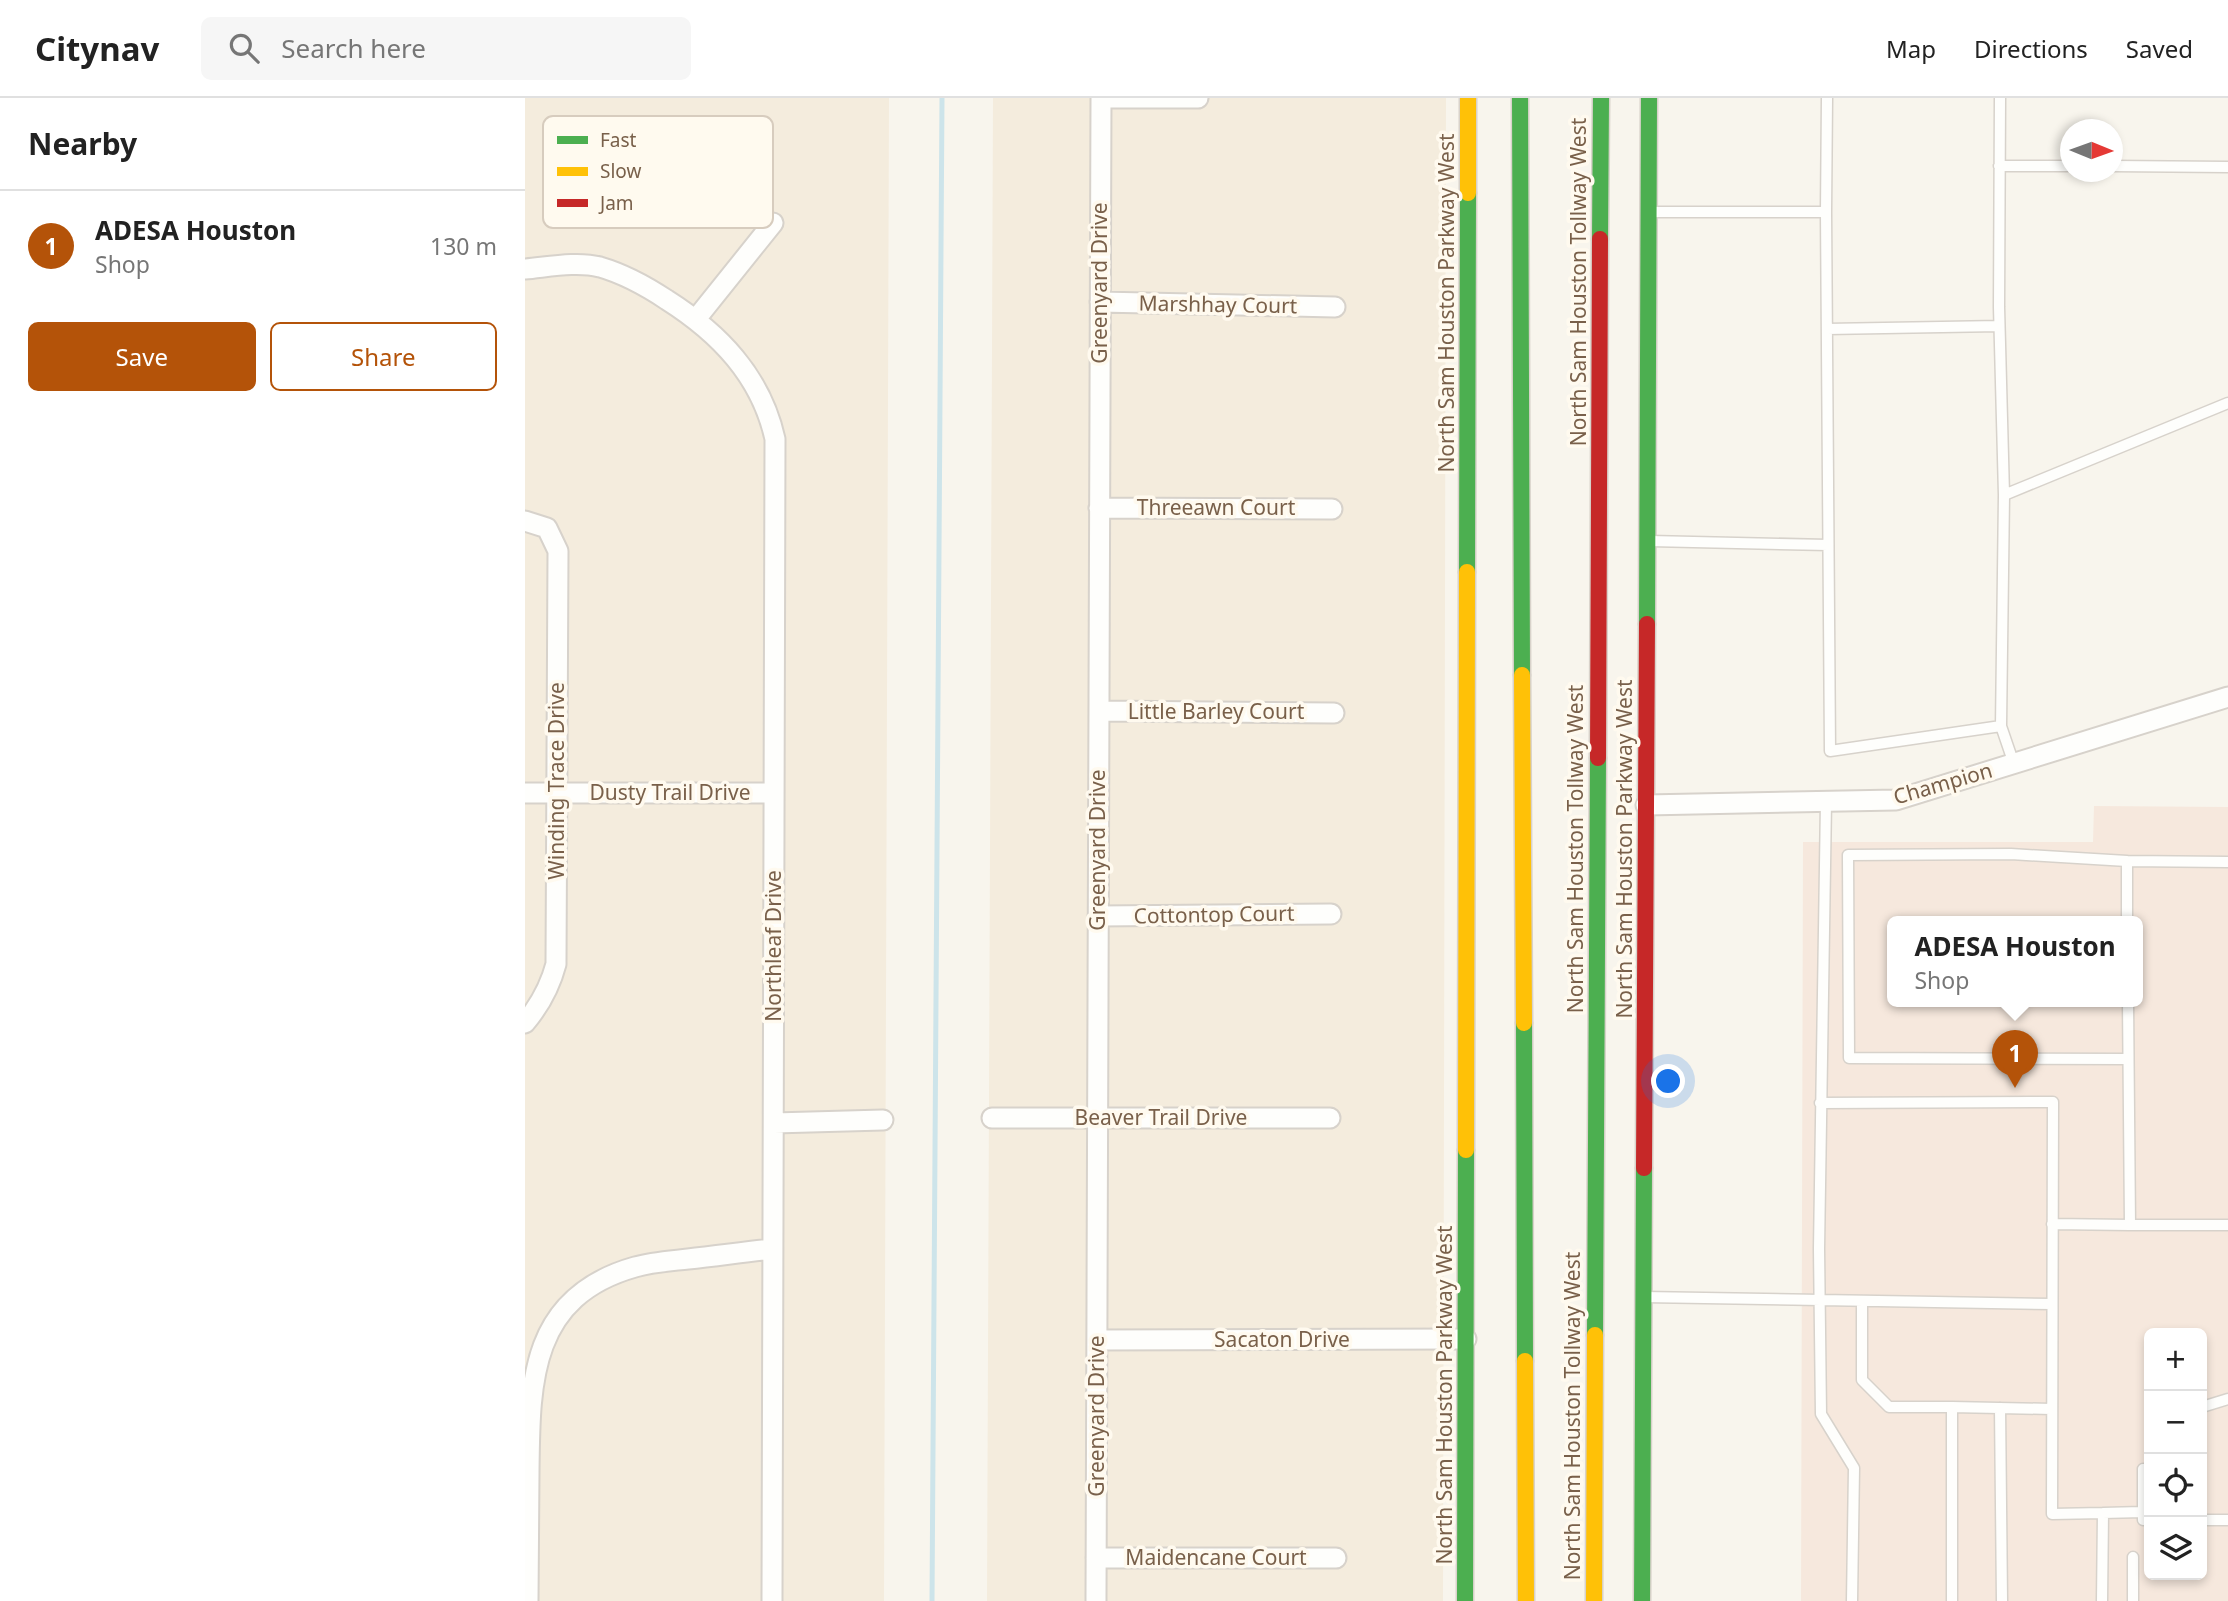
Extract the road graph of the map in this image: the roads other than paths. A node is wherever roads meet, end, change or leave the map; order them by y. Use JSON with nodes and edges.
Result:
{"nodes":[{"id":1,"x":1101,"y":98,"type":"edge"},
{"id":2,"x":1198,"y":98,"type":"edge"},
{"id":3,"x":1468,"y":98,"type":"edge"},
{"id":4,"x":1520,"y":98,"type":"edge"},
{"id":5,"x":1601,"y":98,"type":"edge"},
{"id":6,"x":1649,"y":98,"type":"edge"},
{"id":7,"x":1827,"y":98,"type":"edge"},
{"id":8,"x":2000,"y":98,"type":"edge"},
{"id":9,"x":1999,"y":166,"type":"junction"},
{"id":10,"x":2060,"y":166,"type":"edge"},
{"id":11,"x":2123,"y":166,"type":"edge"},
{"id":12,"x":2228,"y":167,"type":"edge"},
{"id":13,"x":1648,"y":212,"type":"junction"},
{"id":14,"x":1826,"y":212,"type":"junction"},
{"id":15,"x":769,"y":228,"type":"edge"},
{"id":16,"x":525,"y":269,"type":"edge"},
{"id":17,"x":1100,"y":302,"type":"junction"},
{"id":18,"x":1335,"y":307,"type":"dead end"},
{"id":19,"x":696,"y":318,"type":"junction"},
{"id":20,"x":1999,"y":326,"type":"junction"},
{"id":21,"x":1827,"y":329,"type":"junction"},
{"id":22,"x":2228,"y":403,"type":"edge"},
{"id":23,"x":2004,"y":495,"type":"junction"},
{"id":24,"x":1099,"y":508,"type":"junction"},
{"id":25,"x":1332,"y":509,"type":"dead end"},
{"id":26,"x":525,"y":521,"type":"edge"},
{"id":27,"x":1647,"y":541,"type":"junction"},
{"id":28,"x":1828,"y":545,"type":"junction"},
{"id":29,"x":2228,"y":697,"type":"edge"},
{"id":30,"x":1099,"y":712,"type":"junction"},
{"id":31,"x":1334,"y":713,"type":"dead end"},
{"id":32,"x":2001,"y":726,"type":"junction"},
{"id":33,"x":2014,"y":764,"type":"junction"},
{"id":34,"x":525,"y":793,"type":"edge"},
{"id":35,"x":556,"y":793,"type":"junction"},
{"id":36,"x":774,"y":793,"type":"junction"},
{"id":37,"x":1826,"y":802,"type":"junction"},
{"id":38,"x":1646,"y":805,"type":"junction"},
{"id":39,"x":2127,"y":861,"type":"junction"},
{"id":40,"x":2228,"y":862,"type":"edge"},
{"id":41,"x":1331,"y":914,"type":"dead end"},
{"id":42,"x":1098,"y":916,"type":"junction"},
{"id":43,"x":2127,"y":916,"type":"edge"},
{"id":44,"x":2128,"y":1007,"type":"edge"},
{"id":45,"x":525,"y":1023,"type":"edge"},
{"id":46,"x":2128,"y":1059,"type":"junction"},
{"id":47,"x":1820,"y":1102,"type":"junction"},
{"id":48,"x":992,"y":1118,"type":"dead end"},
{"id":49,"x":1098,"y":1118,"type":"junction"},
{"id":50,"x":1330,"y":1118,"type":"dead end"},
{"id":51,"x":883,"y":1120,"type":"dead end"},
{"id":52,"x":774,"y":1123,"type":"junction"},
{"id":53,"x":2052,"y":1224,"type":"junction"},
{"id":54,"x":2130,"y":1225,"type":"junction"},
{"id":55,"x":2228,"y":1225,"type":"edge"},
{"id":56,"x":772,"y":1249,"type":"junction"},
{"id":57,"x":1644,"y":1297,"type":"junction"},
{"id":58,"x":1818,"y":1300,"type":"junction"},
{"id":59,"x":1862,"y":1301,"type":"junction"},
{"id":60,"x":2052,"y":1304,"type":"junction"},
{"id":61,"x":1466,"y":1339,"type":"junction"},
{"id":62,"x":1097,"y":1340,"type":"junction"},
{"id":63,"x":2228,"y":1399,"type":"edge"},
{"id":64,"x":2207,"y":1405,"type":"edge"},
{"id":65,"x":1952,"y":1407,"type":"junction"},
{"id":66,"x":2000,"y":1408,"type":"junction"},
{"id":67,"x":2051,"y":1409,"type":"junction"},
{"id":68,"x":2103,"y":1513,"type":"junction"},
{"id":69,"x":2144,"y":1516,"type":"edge"},
{"id":70,"x":2207,"y":1520,"type":"edge"},
{"id":71,"x":2228,"y":1520,"type":"edge"},
{"id":72,"x":2133,"y":1557,"type":"dead end"},
{"id":73,"x":1096,"y":1558,"type":"junction"},
{"id":74,"x":1336,"y":1558,"type":"dead end"},
{"id":75,"x":527,"y":1601,"type":"edge"},
{"id":76,"x":772,"y":1601,"type":"edge"},
{"id":77,"x":1096,"y":1601,"type":"edge"},
{"id":78,"x":1465,"y":1601,"type":"edge"},
{"id":79,"x":1526,"y":1601,"type":"edge"},
{"id":80,"x":1594,"y":1601,"type":"edge"},
{"id":81,"x":1642,"y":1601,"type":"edge"},
{"id":82,"x":1852,"y":1601,"type":"edge"},
{"id":83,"x":1952,"y":1601,"type":"edge"},
{"id":84,"x":2002,"y":1601,"type":"edge"},
{"id":85,"x":2102,"y":1601,"type":"edge"},
{"id":86,"x":2133,"y":1601,"type":"edge"}],
"edges":[{"from":1,"to":2,"type":"street"},
{"from":1,"to":17,"type":"street","name":"Greenyard Drive"},
{"from":3,"to":61,"type":"main road","name":"North Sam Houston Parkway West"},
{"from":4,"to":79,"type":"main road"},
{"from":5,"to":80,"type":"main road","name":"North Sam Houston Tollway West"},
{"from":6,"to":13,"type":"main road","name":"North Sam Houston Parkway West"},
{"from":7,"to":14,"type":"lane"},
{"from":8,"to":9,"type":"lane"},
{"from":9,"to":10,"type":"lane"},
{"from":9,"to":20,"type":"lane"},
{"from":11,"to":12,"type":"lane"},
{"from":13,"to":14,"type":"lane"},
{"from":13,"to":27,"type":"main road","name":"North Sam Houston Parkway West"},
{"from":14,"to":21,"type":"lane"},
{"from":15,"to":19,"type":"street"},
{"from":16,"to":19,"type":"street","name":"Northleaf Drive"},
{"from":17,"to":18,"type":"street","name":"Marshhay Court"},
{"from":17,"to":24,"type":"street","name":"Greenyard Drive"},
{"from":19,"to":36,"type":"street","name":"Northleaf Drive"},
{"from":20,"to":21,"type":"lane"},
{"from":20,"to":23,"type":"lane"},
{"from":21,"to":28,"type":"lane"},
{"from":22,"to":23,"type":"lane"},
{"from":23,"to":32,"type":"lane"},
{"from":24,"to":25,"type":"street","name":"Threeawn Court"},
{"from":24,"to":30,"type":"street","name":"Greenyard Drive"},
{"from":26,"to":35,"type":"street","name":"Winding Trace Drive"},
{"from":27,"to":28,"type":"lane"},
{"from":27,"to":38,"type":"main road","name":"North Sam Houston Parkway West"},
{"from":28,"to":32,"type":"lane"},
{"from":29,"to":33,"type":"street","name":"Champion"},
{"from":30,"to":31,"type":"street","name":"Little Barley Court"},
{"from":30,"to":42,"type":"street","name":"Greenyard Drive"},
{"from":32,"to":33,"type":"lane"},
{"from":33,"to":37,"type":"street","name":"Champion"},
{"from":34,"to":35,"type":"street","name":"Dusty Trail Drive"},
{"from":35,"to":36,"type":"street","name":"Dusty Trail Drive"},
{"from":35,"to":45,"type":"street","name":"Winding Trace Drive"},
{"from":36,"to":52,"type":"street","name":"Northleaf Drive"},
{"from":37,"to":38,"type":"street","name":"Champion"},
{"from":37,"to":47,"type":"lane"},
{"from":38,"to":57,"type":"main road","name":"North Sam Houston Parkway West"},
{"from":39,"to":40,"type":"lane"},
{"from":39,"to":43,"type":"lane"},
{"from":39,"to":46,"type":"lane"},
{"from":41,"to":42,"type":"street","name":"Cottontop Court"},
{"from":42,"to":49,"type":"street","name":"Greenyard Drive"},
{"from":44,"to":46,"type":"lane"},
{"from":46,"to":54,"type":"lane"},
{"from":47,"to":53,"type":"lane"},
{"from":47,"to":58,"type":"lane"},
{"from":48,"to":49,"type":"street","name":"Beaver Trail Drive"},
{"from":49,"to":50,"type":"street","name":"Beaver Trail Drive"},
{"from":49,"to":62,"type":"street","name":"Greenyard Drive"},
{"from":51,"to":52,"type":"street"},
{"from":52,"to":56,"type":"street","name":"Northleaf Drive"},
{"from":53,"to":54,"type":"lane"},
{"from":53,"to":60,"type":"lane"},
{"from":54,"to":55,"type":"lane"},
{"from":56,"to":75,"type":"street"},
{"from":56,"to":76,"type":"street","name":"Northleaf Drive"},
{"from":57,"to":58,"type":"lane"},
{"from":57,"to":81,"type":"main road","name":"North Sam Houston Parkway West"},
{"from":58,"to":59,"type":"lane"},
{"from":58,"to":82,"type":"lane"},
{"from":59,"to":60,"type":"lane"},
{"from":59,"to":65,"type":"lane"},
{"from":60,"to":67,"type":"lane"},
{"from":61,"to":62,"type":"street","name":"Sacaton Drive"},
{"from":61,"to":78,"type":"main road","name":"North Sam Houston Parkway West"},
{"from":62,"to":73,"type":"street","name":"Greenyard Drive"},
{"from":63,"to":64,"type":"lane"},
{"from":65,"to":66,"type":"lane"},
{"from":65,"to":83,"type":"lane"},
{"from":66,"to":67,"type":"lane"},
{"from":66,"to":84,"type":"lane"},
{"from":67,"to":68,"type":"lane"},
{"from":68,"to":69,"type":"lane"},
{"from":68,"to":85,"type":"lane"},
{"from":70,"to":71,"type":"lane"},
{"from":72,"to":86,"type":"lane"},
{"from":73,"to":74,"type":"street","name":"Maidencane Court"},
{"from":73,"to":77,"type":"street","name":"Greenyard Drive"}]}
